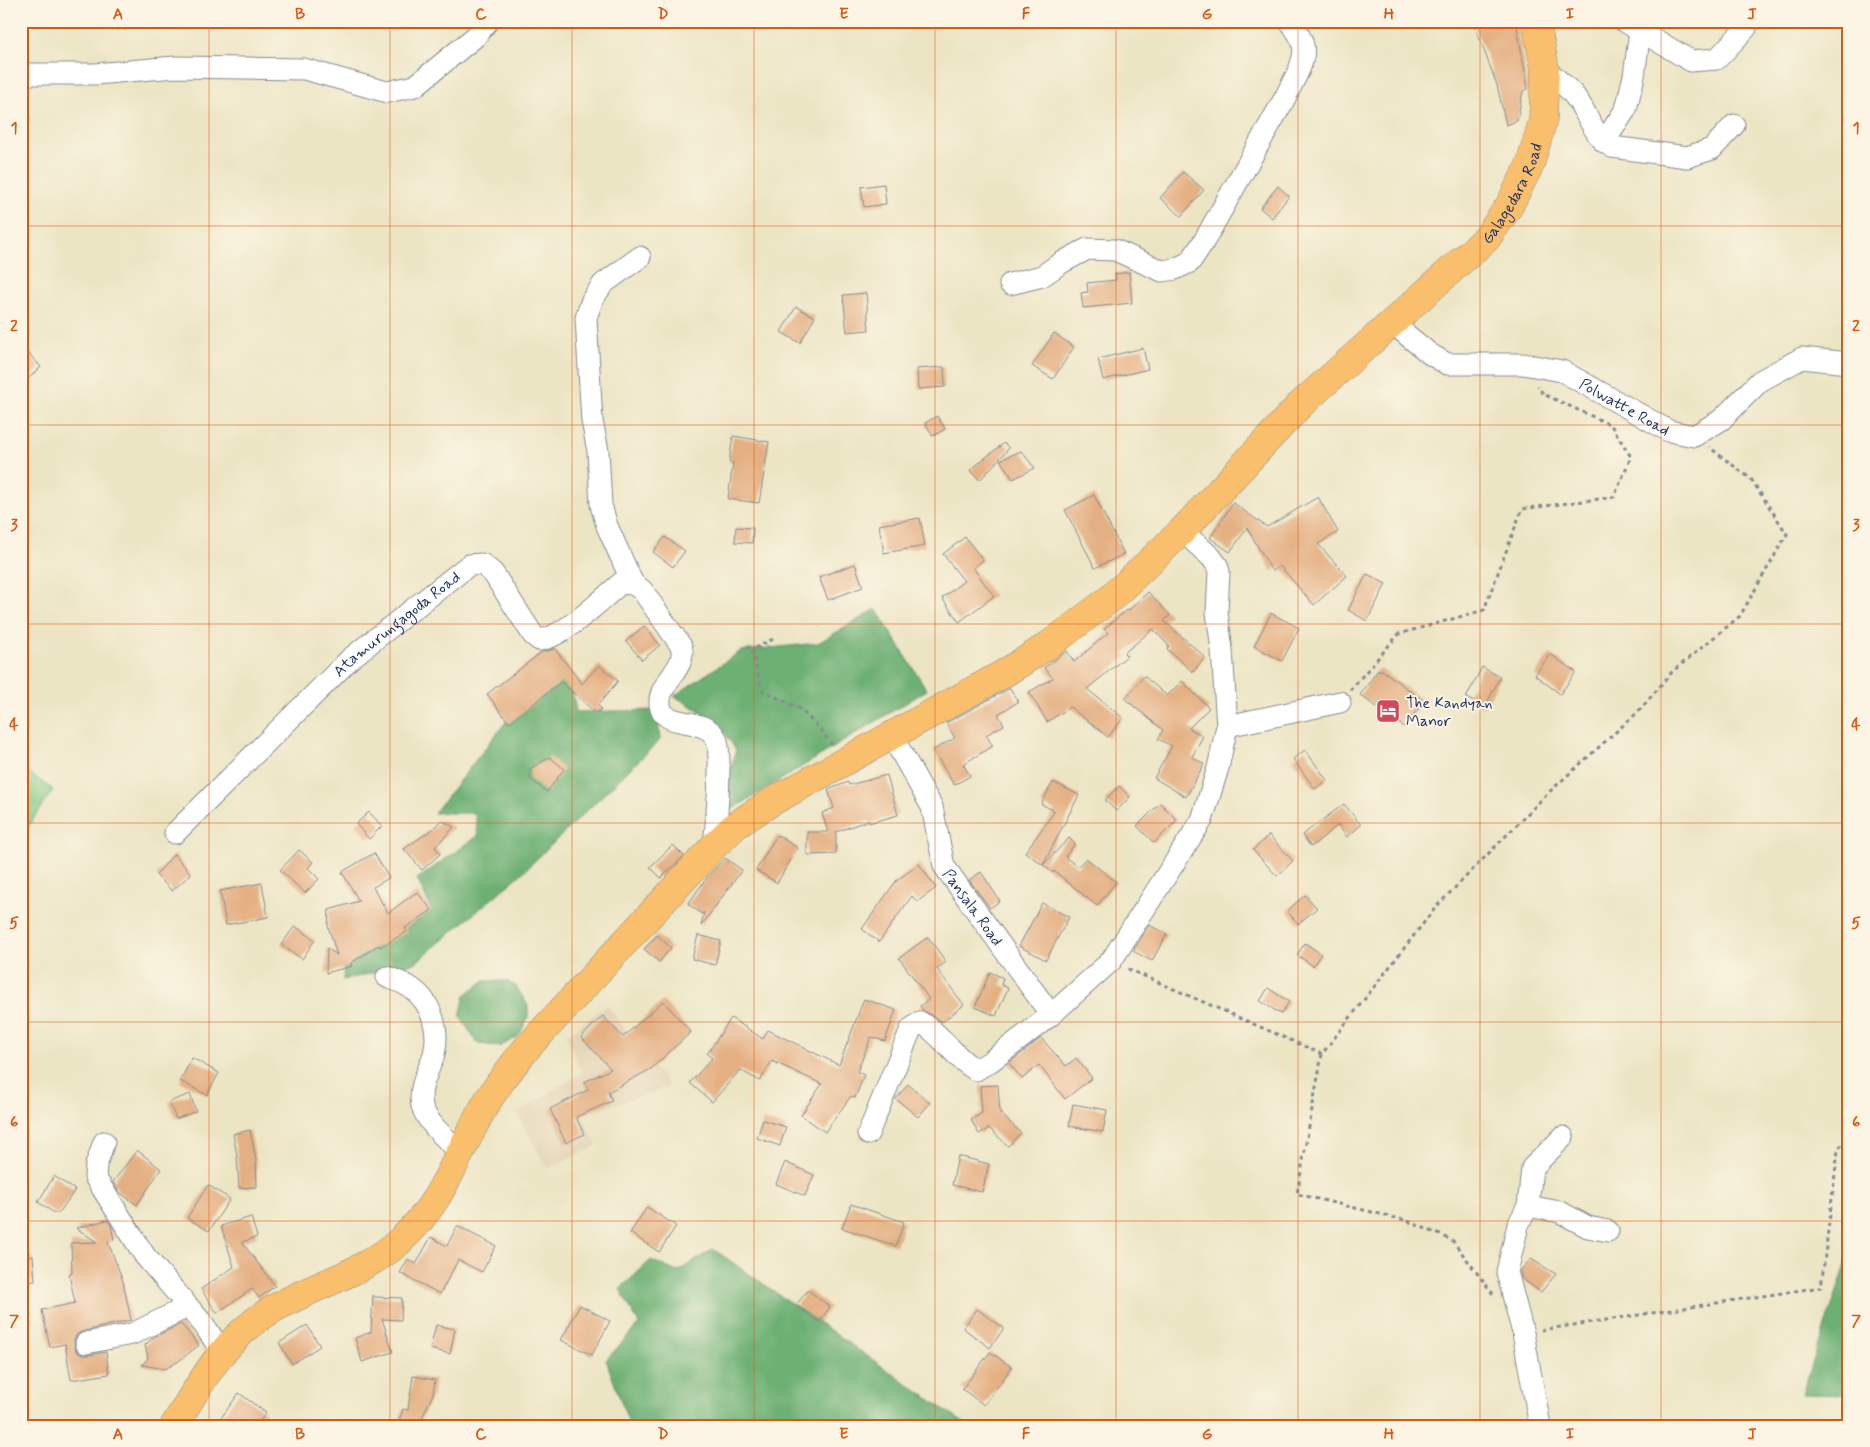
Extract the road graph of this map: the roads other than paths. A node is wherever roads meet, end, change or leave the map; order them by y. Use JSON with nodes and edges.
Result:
{"nodes":[{"id":1,"x":488,"y":21,"type":"edge"},
{"id":2,"x":1290,"y":21,"type":"edge"},
{"id":3,"x":1536,"y":21,"type":"edge"},
{"id":4,"x":1747,"y":21,"type":"edge"},
{"id":5,"x":1632,"y":26,"type":"edge"},
{"id":6,"x":1545,"y":69,"type":"junction"},
{"id":7,"x":21,"y":74,"type":"edge"},
{"id":8,"x":1734,"y":125,"type":"dead end"},
{"id":9,"x":1604,"y":142,"type":"junction"},
{"id":10,"x":640,"y":257,"type":"dead end"},
{"id":11,"x":1010,"y":284,"type":"dead end"},
{"id":12,"x":1391,"y":322,"type":"junction"},
{"id":13,"x":1849,"y":363,"type":"edge"},
{"id":14,"x":1182,"y":532,"type":"junction"},
{"id":15,"x":633,"y":584,"type":"junction"},
{"id":16,"x":1340,"y":702,"type":"road end"},
{"id":17,"x":1226,"y":726,"type":"junction"},
{"id":18,"x":892,"y":736,"type":"junction"},
{"id":19,"x":175,"y":833,"type":"dead end"},
{"id":20,"x":714,"y":846,"type":"junction"},
{"id":21,"x":387,"y":977,"type":"dead end"},
{"id":22,"x":1051,"y":1015,"type":"junction"},
{"id":23,"x":868,"y":1134,"type":"dead end"},
{"id":24,"x":1563,"y":1137,"type":"dead end"},
{"id":25,"x":104,"y":1142,"type":"dead end"},
{"id":26,"x":461,"y":1153,"type":"junction"},
{"id":27,"x":1528,"y":1206,"type":"junction"},
{"id":28,"x":1608,"y":1231,"type":"dead end"},
{"id":29,"x":188,"y":1307,"type":"junction"},
{"id":30,"x":86,"y":1343,"type":"dead end"},
{"id":31,"x":222,"y":1352,"type":"junction"},
{"id":32,"x":174,"y":1426,"type":"edge"},
{"id":33,"x":1540,"y":1426,"type":"edge"}],
"edges":[{"from":1,"to":7,"type":"street"},
{"from":2,"to":11,"type":"street"},
{"from":3,"to":6,"type":"highway","name":"Galagedara Road"},
{"from":4,"to":5,"type":"street"},
{"from":5,"to":9,"type":"street"},
{"from":6,"to":9,"type":"street"},
{"from":6,"to":12,"type":"highway","name":"Galagedara Road"},
{"from":8,"to":9,"type":"street"},
{"from":10,"to":15,"type":"street"},
{"from":12,"to":13,"type":"street","name":"Polwatte Road"},
{"from":12,"to":14,"type":"highway","name":"Galagedara Road"},
{"from":14,"to":17,"type":"street"},
{"from":14,"to":18,"type":"highway","name":"Galagedara Road"},
{"from":15,"to":19,"type":"street","name":"Atamurungagoda Road"},
{"from":15,"to":20,"type":"street"},
{"from":16,"to":17,"type":"street"},
{"from":17,"to":22,"type":"street"},
{"from":18,"to":20,"type":"highway","name":"Galagedara Road"},
{"from":18,"to":22,"type":"street","name":"Pansala Road"},
{"from":20,"to":26,"type":"highway","name":"Galagedara Road"},
{"from":21,"to":26,"type":"street"},
{"from":22,"to":23,"type":"street"},
{"from":24,"to":27,"type":"street"},
{"from":25,"to":29,"type":"street"},
{"from":26,"to":31,"type":"highway","name":"Galagedara Road"},
{"from":27,"to":28,"type":"street"},
{"from":27,"to":33,"type":"street"},
{"from":29,"to":30,"type":"street"},
{"from":29,"to":31,"type":"street"},
{"from":31,"to":32,"type":"highway","name":"Galagedara Road"}]}
